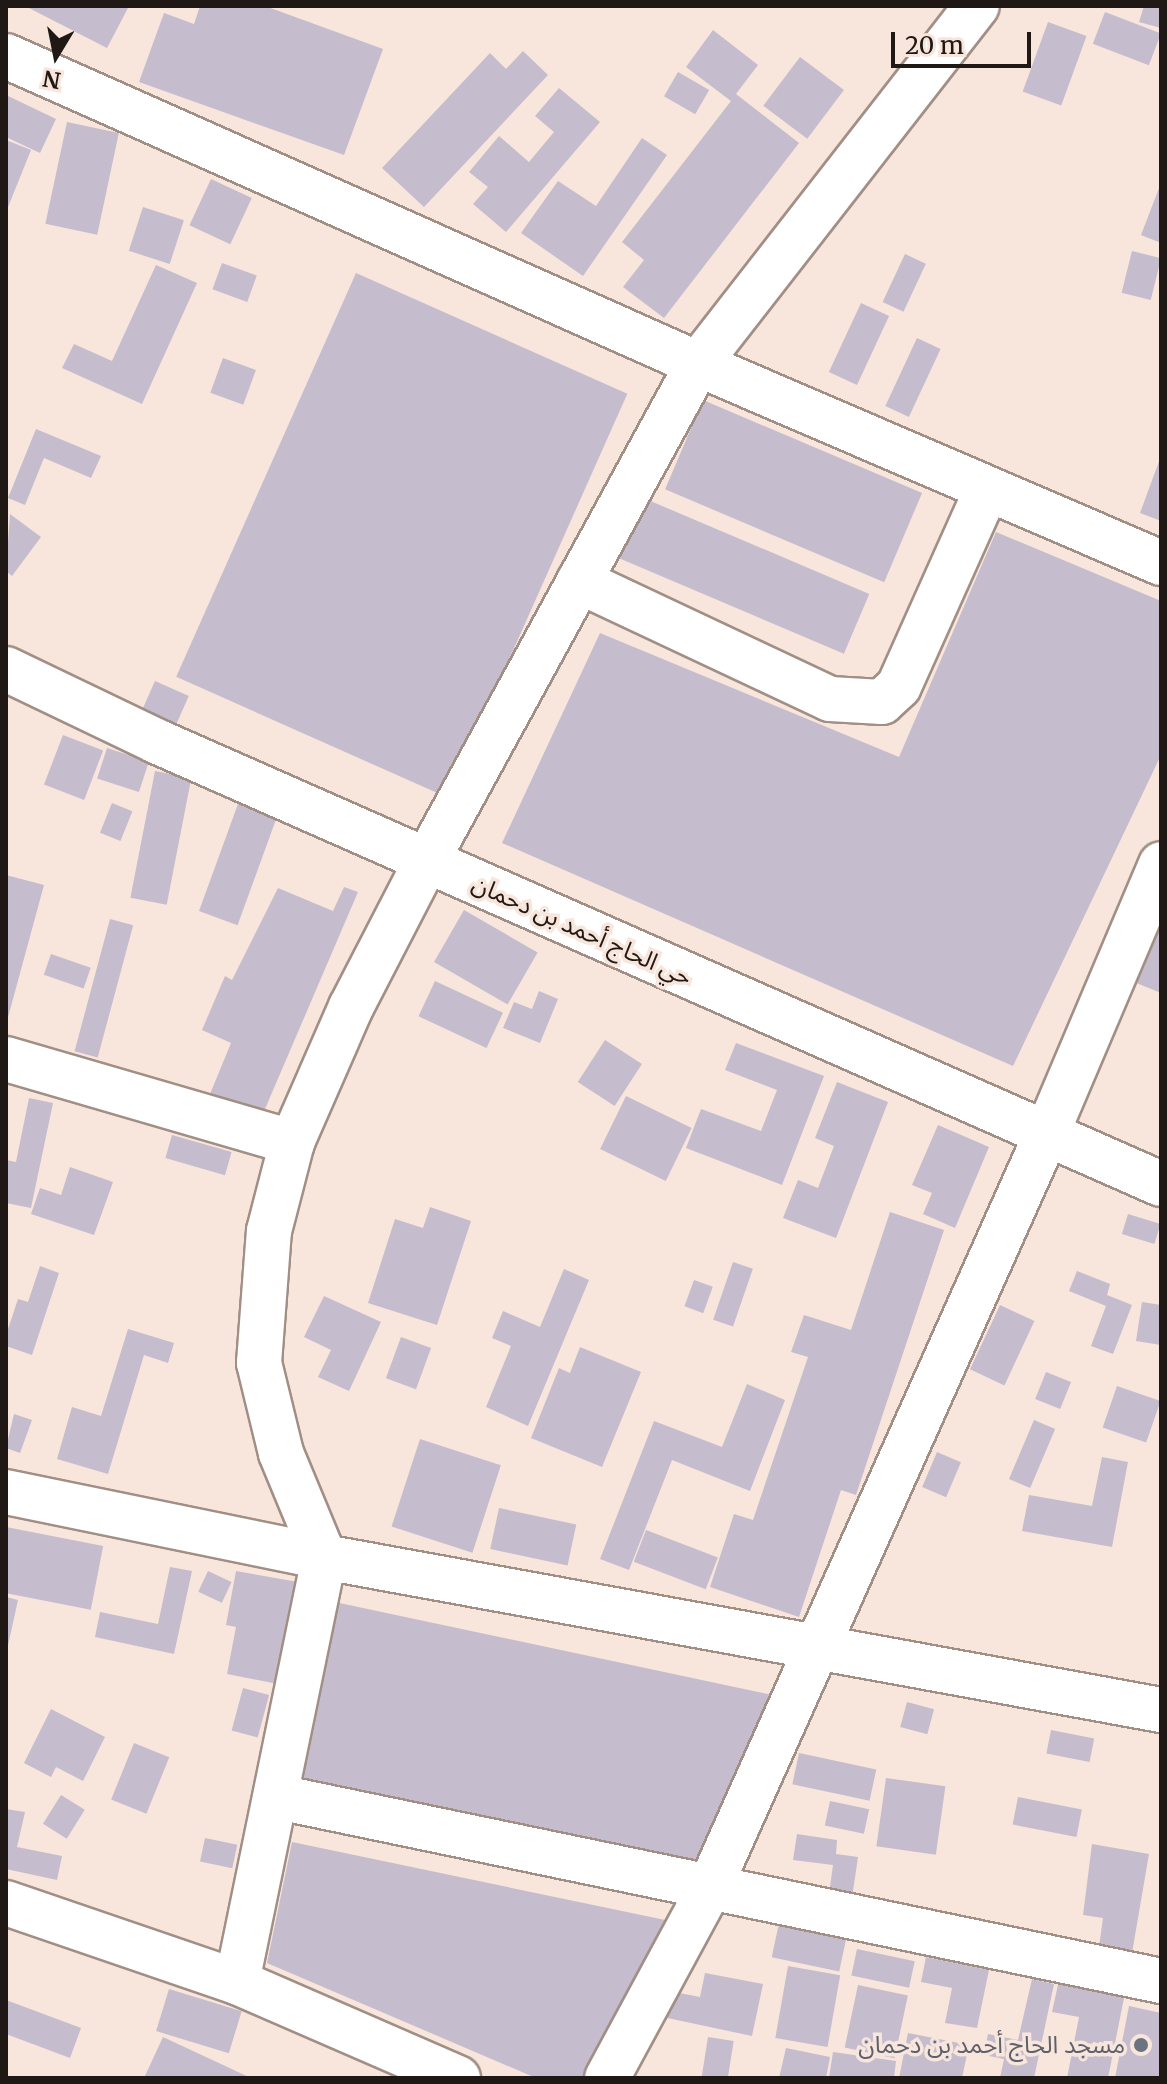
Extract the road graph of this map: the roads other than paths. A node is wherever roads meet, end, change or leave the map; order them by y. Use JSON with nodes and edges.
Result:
{"nodes":[{"id":1,"x":977,"y":6,"type":"edge"},
{"id":2,"x":6,"y":56,"type":"edge"},
{"id":3,"x":698,"y":364,"type":"junction"},
{"id":4,"x":987,"y":489,"type":"junction"},
{"id":5,"x":1161,"y":563,"type":"edge"},
{"id":6,"x":579,"y":581,"type":"junction"},
{"id":7,"x":6,"y":669,"type":"edge"},
{"id":8,"x":426,"y":862,"type":"junction"},
{"id":9,"x":1161,"y":864,"type":"edge"},
{"id":10,"x":6,"y":1059,"type":"edge"},
{"id":11,"x":1047,"y":1133,"type":"junction"},
{"id":12,"x":292,"y":1142,"type":"junction"},
{"id":13,"x":1161,"y":1184,"type":"edge"},
{"id":14,"x":6,"y":1492,"type":"edge"},
{"id":15,"x":324,"y":1557,"type":"junction"},
{"id":16,"x":816,"y":1644,"type":"junction"},
{"id":17,"x":1161,"y":1710,"type":"edge"},
{"id":18,"x":278,"y":1797,"type":"junction"},
{"id":19,"x":709,"y":1889,"type":"junction"},
{"id":20,"x":6,"y":1903,"type":"edge"},
{"id":21,"x":1161,"y":1981,"type":"edge"},
{"id":22,"x":237,"y":1982,"type":"junction"},
{"id":23,"x":458,"y":2078,"type":"edge"},
{"id":24,"x":607,"y":2078,"type":"edge"}],
"edges":[{"from":1,"to":3,"type":"street"},
{"from":2,"to":3,"type":"street"},
{"from":3,"to":4,"type":"street"},
{"from":3,"to":6,"type":"street"},
{"from":4,"to":5,"type":"street"},
{"from":4,"to":6,"type":"street"},
{"from":6,"to":8,"type":"street"},
{"from":7,"to":8,"type":"street","name":"حي الحاج أحمد بن دحمان"},
{"from":8,"to":11,"type":"street","name":"حي الحاج أحمد بن دحمان"},
{"from":8,"to":12,"type":"street"},
{"from":9,"to":11,"type":"street"},
{"from":10,"to":12,"type":"street"},
{"from":11,"to":13,"type":"street","name":"حي الحاج أحمد بن دحمان"},
{"from":11,"to":16,"type":"street"},
{"from":12,"to":15,"type":"street"},
{"from":14,"to":15,"type":"street"},
{"from":15,"to":16,"type":"street"},
{"from":15,"to":18,"type":"street"},
{"from":16,"to":17,"type":"street"},
{"from":16,"to":19,"type":"street"},
{"from":18,"to":19,"type":"street"},
{"from":18,"to":22,"type":"street"},
{"from":19,"to":21,"type":"street"},
{"from":19,"to":24,"type":"street"},
{"from":20,"to":22,"type":"street"},
{"from":22,"to":23,"type":"street"}]}
